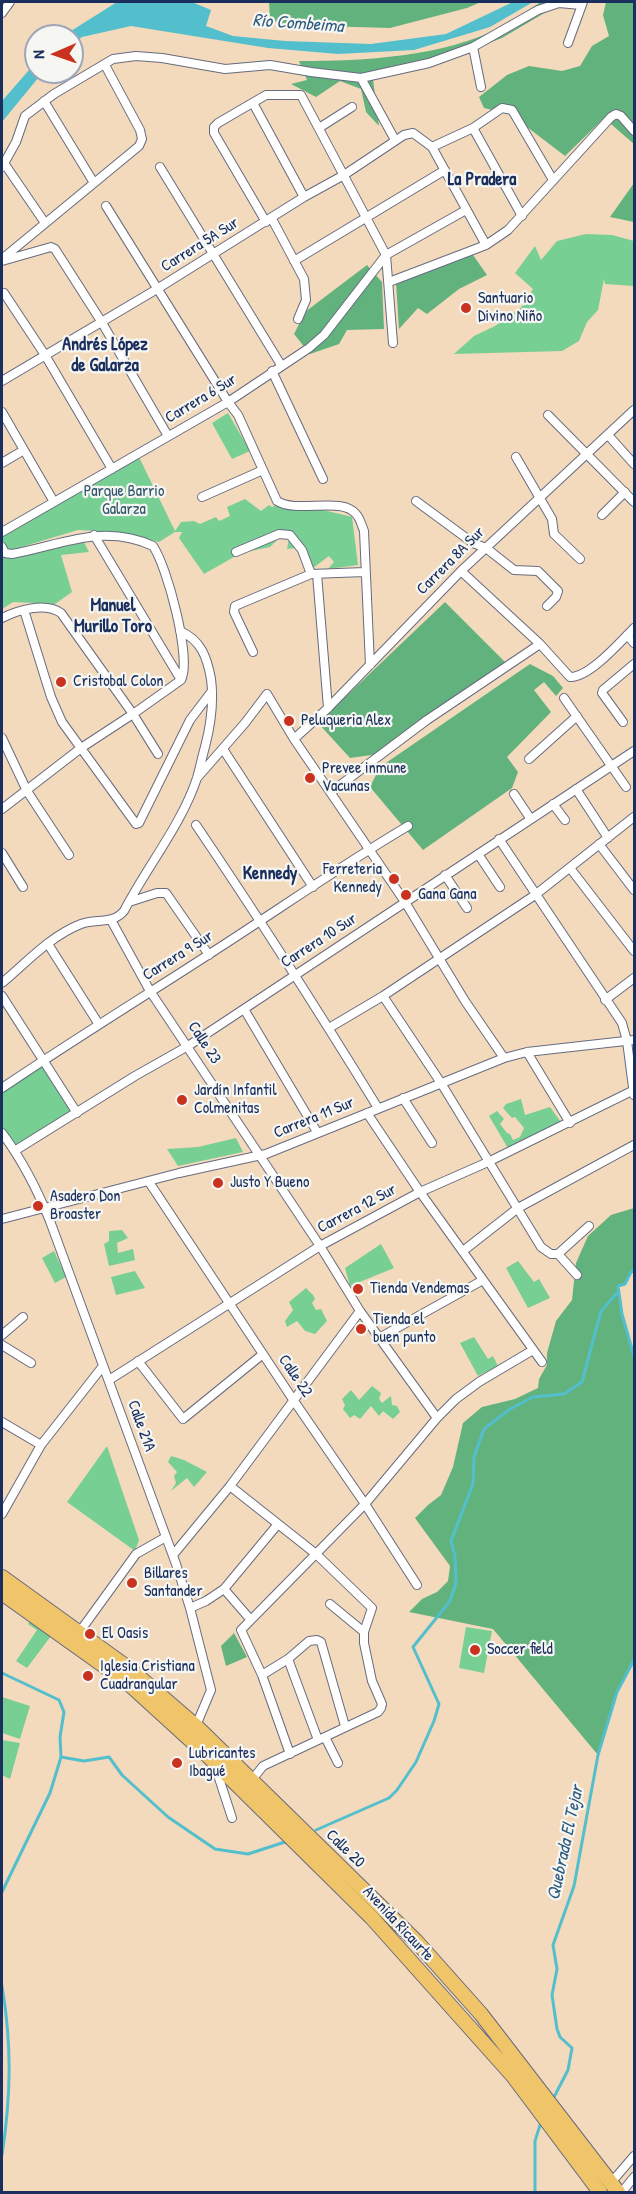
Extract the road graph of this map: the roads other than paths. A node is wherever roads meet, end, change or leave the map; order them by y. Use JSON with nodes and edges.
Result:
{"nodes":[{"id":1,"x":10,"y":2,"type":"edge"},
{"id":2,"x":582,"y":3,"type":"edge"},
{"id":3,"x":2,"y":13,"type":"edge"},
{"id":4,"x":568,"y":43,"type":"dead end"},
{"id":5,"x":474,"y":47,"type":"junction"},
{"id":6,"x":105,"y":65,"type":"junction"},
{"id":7,"x":361,"y":78,"type":"junction"},
{"id":8,"x":481,"y":87,"type":"dead end"},
{"id":9,"x":44,"y":101,"type":"junction"},
{"id":10,"x":253,"y":103,"type":"junction"},
{"id":11,"x":352,"y":107,"type":"dead end"},
{"id":12,"x":319,"y":128,"type":"junction"},
{"id":13,"x":472,"y":128,"type":"junction"},
{"id":14,"x":634,"y":131,"type":"edge"},
{"id":15,"x":395,"y":140,"type":"junction"},
{"id":16,"x":432,"y":147,"type":"junction"},
{"id":17,"x":3,"y":165,"type":"edge"},
{"id":18,"x":160,"y":167,"type":"dead end"},
{"id":19,"x":445,"y":170,"type":"junction"},
{"id":20,"x":344,"y":175,"type":"junction"},
{"id":21,"x":553,"y":180,"type":"junction"},
{"id":22,"x":94,"y":183,"type":"junction"},
{"id":23,"x":304,"y":197,"type":"junction"},
{"id":24,"x":106,"y":206,"type":"dead end"},
{"id":25,"x":466,"y":210,"type":"junction"},
{"id":26,"x":522,"y":216,"type":"junction"},
{"id":27,"x":366,"y":217,"type":"junction"},
{"id":28,"x":269,"y":220,"type":"junction"},
{"id":29,"x":45,"y":224,"type":"junction"},
{"id":30,"x":486,"y":245,"type":"junction"},
{"id":31,"x":214,"y":254,"type":"junction"},
{"id":32,"x":387,"y":255,"type":"junction"},
{"id":33,"x":2,"y":260,"type":"edge"},
{"id":34,"x":294,"y":261,"type":"junction"},
{"id":35,"x":389,"y":282,"type":"junction"},
{"id":36,"x":157,"y":289,"type":"junction"},
{"id":37,"x":4,"y":293,"type":"dead end"},
{"id":38,"x":298,"y":319,"type":"dead end"},
{"id":39,"x":101,"y":321,"type":"junction"},
{"id":40,"x":393,"y":343,"type":"dead end"},
{"id":41,"x":45,"y":355,"type":"junction"},
{"id":42,"x":281,"y":365,"type":"junction"},
{"id":43,"x":272,"y":371,"type":"junction"},
{"id":44,"x":2,"y":381,"type":"edge"},
{"id":45,"x":228,"y":402,"type":"junction"},
{"id":46,"x":634,"y":410,"type":"edge"},
{"id":47,"x":2,"y":412,"type":"edge"},
{"id":48,"x":548,"y":416,"type":"dead end"},
{"id":49,"x":608,"y":435,"type":"junction"},
{"id":50,"x":168,"y":436,"type":"junction"},
{"id":51,"x":24,"y":450,"type":"junction"},
{"id":52,"x":586,"y":455,"type":"junction"},
{"id":53,"x":516,"y":457,"type":"dead end"},
{"id":54,"x":2,"y":463,"type":"edge"},
{"id":55,"x":634,"y":464,"type":"edge"},
{"id":56,"x":112,"y":469,"type":"junction"},
{"id":57,"x":263,"y":470,"type":"junction"},
{"id":58,"x":323,"y":479,"type":"dead end"},
{"id":59,"x":625,"y":492,"type":"junction"},
{"id":60,"x":202,"y":498,"type":"dead end"},
{"id":61,"x":539,"y":499,"type":"junction"},
{"id":62,"x":416,"y":501,"type":"dead end"},
{"id":63,"x":54,"y":502,"type":"junction"},
{"id":64,"x":634,"y":502,"type":"edge"},
{"id":65,"x":602,"y":515,"type":"dead end"},
{"id":66,"x":2,"y":532,"type":"edge"},
{"id":67,"x":94,"y":535,"type":"junction"},
{"id":68,"x":486,"y":548,"type":"junction"},
{"id":69,"x":3,"y":550,"type":"edge"},
{"id":70,"x":236,"y":552,"type":"dead end"},
{"id":71,"x":580,"y":559,"type":"dead end"},
{"id":72,"x":461,"y":571,"type":"junction"},
{"id":73,"x":365,"y":572,"type":"junction"},
{"id":74,"x":314,"y":574,"type":"junction"},
{"id":75,"x":548,"y":606,"type":"dead end"},
{"id":76,"x":24,"y":610,"type":"junction"},
{"id":77,"x":2,"y":618,"type":"edge"},
{"id":78,"x":634,"y":628,"type":"edge"},
{"id":79,"x":180,"y":631,"type":"junction"},
{"id":80,"x":627,"y":635,"type":"junction"},
{"id":81,"x":634,"y":643,"type":"edge"},
{"id":82,"x":540,"y":644,"type":"junction"},
{"id":83,"x":253,"y":651,"type":"dead end"},
{"id":84,"x":634,"y":664,"type":"edge"},
{"id":85,"x":370,"y":665,"type":"junction"},
{"id":86,"x":181,"y":680,"type":"junction"},
{"id":87,"x":213,"y":691,"type":"junction"},
{"id":88,"x":564,"y":698,"type":"dead end"},
{"id":89,"x":328,"y":708,"type":"junction"},
{"id":90,"x":133,"y":714,"type":"junction"},
{"id":91,"x":577,"y":716,"type":"junction"},
{"id":92,"x":623,"y":722,"type":"dead end"},
{"id":93,"x":2,"y":738,"type":"edge"},
{"id":94,"x":294,"y":739,"type":"junction"},
{"id":95,"x":81,"y":748,"type":"junction"},
{"id":96,"x":223,"y":749,"type":"junction"},
{"id":97,"x":634,"y":751,"type":"edge"},
{"id":98,"x":158,"y":754,"type":"dead end"},
{"id":99,"x":529,"y":759,"type":"dead end"},
{"id":100,"x":611,"y":766,"type":"junction"},
{"id":101,"x":197,"y":778,"type":"junction"},
{"id":102,"x":626,"y":787,"type":"dead end"},
{"id":103,"x":576,"y":789,"type":"junction"},
{"id":104,"x":27,"y":791,"type":"junction"},
{"id":105,"x":331,"y":792,"type":"junction"},
{"id":106,"x":514,"y":794,"type":"dead end"},
{"id":107,"x":552,"y":804,"type":"junction"},
{"id":108,"x":2,"y":809,"type":"edge"},
{"id":109,"x":634,"y":817,"type":"edge"},
{"id":110,"x":530,"y":818,"type":"junction"},
{"id":111,"x":565,"y":820,"type":"dead end"},
{"id":112,"x":195,"y":825,"type":"dead end"},
{"id":113,"x":408,"y":826,"type":"dead end"},
{"id":114,"x":608,"y":838,"type":"junction"},
{"id":115,"x":499,"y":839,"type":"junction"},
{"id":116,"x":599,"y":844,"type":"junction"},
{"id":117,"x":369,"y":848,"type":"junction"},
{"id":118,"x":2,"y":853,"type":"edge"},
{"id":119,"x":478,"y":854,"type":"junction"},
{"id":120,"x":69,"y":855,"type":"dead end"},
{"id":121,"x":570,"y":868,"type":"junction"},
{"id":122,"x":445,"y":875,"type":"junction"},
{"id":123,"x":23,"y":887,"type":"dead end"},
{"id":124,"x":313,"y":887,"type":"junction"},
{"id":125,"x":500,"y":887,"type":"dead end"},
{"id":126,"x":634,"y":890,"type":"edge"},
{"id":127,"x":535,"y":895,"type":"junction"},
{"id":128,"x":129,"y":902,"type":"junction"},
{"id":129,"x":405,"y":902,"type":"junction"},
{"id":130,"x":467,"y":909,"type":"dead end"},
{"id":131,"x":111,"y":920,"type":"junction"},
{"id":132,"x":261,"y":921,"type":"junction"},
{"id":133,"x":48,"y":944,"type":"junction"},
{"id":134,"x":634,"y":951,"type":"edge"},
{"id":135,"x":209,"y":955,"type":"junction"},
{"id":136,"x":439,"y":957,"type":"junction"},
{"id":137,"x":293,"y":976,"type":"junction"},
{"id":138,"x":634,"y":978,"type":"edge"},
{"id":139,"x":2,"y":984,"type":"edge"},
{"id":140,"x":150,"y":991,"type":"junction"},
{"id":141,"x":2,"y":996,"type":"edge"},
{"id":142,"x":383,"y":996,"type":"junction"},
{"id":143,"x":605,"y":1000,"type":"junction"},
{"id":144,"x":244,"y":1009,"type":"junction"},
{"id":145,"x":98,"y":1023,"type":"junction"},
{"id":146,"x":329,"y":1028,"type":"junction"},
{"id":147,"x":631,"y":1041,"type":"edge"},
{"id":148,"x":188,"y":1046,"type":"junction"},
{"id":149,"x":527,"y":1052,"type":"junction"},
{"id":150,"x":504,"y":1058,"type":"junction"},
{"id":151,"x":42,"y":1060,"type":"junction"},
{"id":152,"x":441,"y":1083,"type":"junction"},
{"id":153,"x":2,"y":1088,"type":"edge"},
{"id":154,"x":634,"y":1092,"type":"edge"},
{"id":155,"x":403,"y":1098,"type":"junction"},
{"id":156,"x":378,"y":1108,"type":"junction"},
{"id":157,"x":77,"y":1113,"type":"junction"},
{"id":158,"x":367,"y":1113,"type":"junction"},
{"id":159,"x":570,"y":1123,"type":"junction"},
{"id":160,"x":317,"y":1132,"type":"junction"},
{"id":161,"x":2,"y":1133,"type":"edge"},
{"id":162,"x":432,"y":1143,"type":"dead end"},
{"id":163,"x":634,"y":1145,"type":"edge"},
{"id":164,"x":16,"y":1150,"type":"junction"},
{"id":165,"x":261,"y":1155,"type":"junction"},
{"id":166,"x":488,"y":1162,"type":"junction"},
{"id":167,"x":149,"y":1182,"type":"junction"},
{"id":168,"x":420,"y":1192,"type":"junction"},
{"id":169,"x":45,"y":1208,"type":"junction"},
{"id":170,"x":518,"y":1208,"type":"junction"},
{"id":171,"x":2,"y":1219,"type":"edge"},
{"id":172,"x":589,"y":1226,"type":"dead end"},
{"id":173,"x":320,"y":1246,"type":"junction"},
{"id":174,"x":463,"y":1251,"type":"junction"},
{"id":175,"x":558,"y":1254,"type":"junction"},
{"id":176,"x":577,"y":1275,"type":"dead end"},
{"id":177,"x":483,"y":1280,"type":"junction"},
{"id":178,"x":229,"y":1303,"type":"junction"},
{"id":179,"x":360,"y":1311,"type":"junction"},
{"id":180,"x":23,"y":1317,"type":"dead end"},
{"id":181,"x":2,"y":1335,"type":"edge"},
{"id":182,"x":379,"y":1338,"type":"junction"},
{"id":183,"x":2,"y":1345,"type":"edge"},
{"id":184,"x":533,"y":1350,"type":"junction"},
{"id":185,"x":263,"y":1354,"type":"junction"},
{"id":186,"x":138,"y":1361,"type":"junction"},
{"id":187,"x":542,"y":1362,"type":"dead end"},
{"id":188,"x":31,"y":1363,"type":"dead end"},
{"id":189,"x":103,"y":1366,"type":"junction"},
{"id":190,"x":109,"y":1380,"type":"junction"},
{"id":191,"x":294,"y":1401,"type":"junction"},
{"id":192,"x":437,"y":1418,"type":"junction"},
{"id":193,"x":2,"y":1422,"type":"edge"},
{"id":194,"x":41,"y":1445,"type":"junction"},
{"id":195,"x":230,"y":1486,"type":"junction"},
{"id":196,"x":366,"y":1504,"type":"junction"},
{"id":197,"x":2,"y":1514,"type":"edge"},
{"id":198,"x":278,"y":1524,"type":"junction"},
{"id":199,"x":166,"y":1537,"type":"junction"},
{"id":200,"x":316,"y":1554,"type":"junction"},
{"id":201,"x":173,"y":1555,"type":"junction"},
{"id":202,"x":2,"y":1577,"type":"edge"},
{"id":203,"x":417,"y":1585,"type":"dead end"},
{"id":204,"x":224,"y":1589,"type":"junction"},
{"id":205,"x":2,"y":1593,"type":"edge"},
{"id":206,"x":330,"y":1604,"type":"dead end"},
{"id":207,"x":189,"y":1608,"type":"junction"},
{"id":208,"x":250,"y":1619,"type":"junction"},
{"id":209,"x":364,"y":1632,"type":"junction"},
{"id":210,"x":76,"y":1637,"type":"junction"},
{"id":211,"x":288,"y":1659,"type":"junction"},
{"id":212,"x":262,"y":1675,"type":"junction"},
{"id":213,"x":196,"y":1726,"type":"junction"},
{"id":214,"x":345,"y":1726,"type":"junction"},
{"id":215,"x":190,"y":1739,"type":"junction"},
{"id":216,"x":321,"y":1739,"type":"junction"},
{"id":217,"x":207,"y":1755,"type":"junction"},
{"id":218,"x":290,"y":1755,"type":"junction"},
{"id":219,"x":338,"y":1763,"type":"dead end"},
{"id":220,"x":251,"y":1781,"type":"junction"},
{"id":221,"x":232,"y":1818,"type":"dead end"},
{"id":222,"x":634,"y":2156,"type":"edge"},
{"id":223,"x":634,"y":2178,"type":"edge"},
{"id":224,"x":611,"y":2191,"type":"edge"}],
"edges":[{"from":1,"to":3,"type":"street"},
{"from":2,"to":4,"type":"street"},
{"from":2,"to":5,"type":"street"},
{"from":5,"to":7,"type":"street"},
{"from":5,"to":8,"type":"street"},
{"from":6,"to":7,"type":"street"},
{"from":6,"to":9,"type":"street"},
{"from":6,"to":22,"type":"street"},
{"from":7,"to":15,"type":"street"},
{"from":9,"to":17,"type":"street"},
{"from":9,"to":22,"type":"street"},
{"from":10,"to":12,"type":"street"},
{"from":10,"to":23,"type":"street"},
{"from":10,"to":28,"type":"street"},
{"from":11,"to":12,"type":"street"},
{"from":12,"to":20,"type":"street"},
{"from":13,"to":16,"type":"street"},
{"from":13,"to":21,"type":"street"},
{"from":13,"to":26,"type":"street"},
{"from":14,"to":21,"type":"street"},
{"from":15,"to":16,"type":"street","name":"Carrera 5A Sur"},
{"from":15,"to":20,"type":"street","name":"Carrera 5A Sur"},
{"from":16,"to":19,"type":"street"},
{"from":17,"to":29,"type":"street"},
{"from":18,"to":31,"type":"street"},
{"from":19,"to":25,"type":"street"},
{"from":19,"to":27,"type":"street"},
{"from":20,"to":23,"type":"street","name":"Carrera 5A Sur"},
{"from":20,"to":27,"type":"street"},
{"from":21,"to":26,"type":"street"},
{"from":22,"to":29,"type":"street"},
{"from":23,"to":28,"type":"street","name":"Carrera 5A Sur"},
{"from":24,"to":36,"type":"street"},
{"from":25,"to":30,"type":"street"},
{"from":25,"to":32,"type":"street"},
{"from":26,"to":30,"type":"street"},
{"from":27,"to":32,"type":"street"},
{"from":27,"to":34,"type":"street"},
{"from":28,"to":31,"type":"street","name":"Carrera 5A Sur"},
{"from":28,"to":34,"type":"street"},
{"from":29,"to":33,"type":"street"},
{"from":30,"to":35,"type":"street"},
{"from":31,"to":36,"type":"street","name":"Carrera 5A Sur"},
{"from":31,"to":42,"type":"street"},
{"from":32,"to":35,"type":"street"},
{"from":32,"to":42,"type":"street","name":"Carrera 6 Sur"},
{"from":33,"to":39,"type":"street"},
{"from":34,"to":38,"type":"street"},
{"from":35,"to":40,"type":"street"},
{"from":36,"to":39,"type":"street","name":"Carrera 5A Sur"},
{"from":36,"to":45,"type":"street"},
{"from":37,"to":41,"type":"street"},
{"from":39,"to":41,"type":"street","name":"Carrera 5A Sur"},
{"from":39,"to":50,"type":"street"},
{"from":41,"to":44,"type":"street","name":"Carrera 5A Sur"},
{"from":41,"to":56,"type":"street"},
{"from":42,"to":43,"type":"street","name":"Carrera 6 Sur"},
{"from":43,"to":45,"type":"street","name":"Carrera 6 Sur"},
{"from":43,"to":58,"type":"street"},
{"from":45,"to":50,"type":"street","name":"Carrera 6 Sur"},
{"from":45,"to":57,"type":"street"},
{"from":46,"to":49,"type":"street","name":"Carrera 8A Sur"},
{"from":47,"to":51,"type":"street"},
{"from":48,"to":52,"type":"street"},
{"from":49,"to":52,"type":"street","name":"Carrera 8A Sur"},
{"from":49,"to":55,"type":"street"},
{"from":50,"to":56,"type":"street","name":"Carrera 6 Sur"},
{"from":51,"to":54,"type":"street"},
{"from":51,"to":63,"type":"street"},
{"from":52,"to":59,"type":"street"},
{"from":52,"to":61,"type":"street","name":"Carrera 8A Sur"},
{"from":53,"to":61,"type":"street"},
{"from":56,"to":63,"type":"street","name":"Carrera 6 Sur"},
{"from":57,"to":60,"type":"street"},
{"from":57,"to":73,"type":"street"},
{"from":59,"to":64,"type":"street"},
{"from":59,"to":65,"type":"street"},
{"from":61,"to":68,"type":"street","name":"Carrera 8A Sur"},
{"from":61,"to":71,"type":"street"},
{"from":62,"to":68,"type":"street"},
{"from":63,"to":66,"type":"street","name":"Carrera 6 Sur"},
{"from":67,"to":69,"type":"street"},
{"from":67,"to":79,"type":"street"},
{"from":67,"to":86,"type":"street"},
{"from":68,"to":72,"type":"street","name":"Carrera 8A Sur"},
{"from":68,"to":75,"type":"street"},
{"from":70,"to":74,"type":"street"},
{"from":72,"to":82,"type":"street"},
{"from":72,"to":85,"type":"street","name":"Carrera 8A Sur"},
{"from":73,"to":74,"type":"street"},
{"from":73,"to":85,"type":"street"},
{"from":74,"to":83,"type":"street"},
{"from":74,"to":89,"type":"street"},
{"from":76,"to":77,"type":"street"},
{"from":76,"to":90,"type":"street"},
{"from":76,"to":95,"type":"street"},
{"from":78,"to":80,"type":"street"},
{"from":79,"to":86,"type":"street"},
{"from":79,"to":87,"type":"street"},
{"from":80,"to":81,"type":"street"},
{"from":80,"to":82,"type":"street"},
{"from":82,"to":105,"type":"street"},
{"from":84,"to":92,"type":"street"},
{"from":85,"to":89,"type":"street","name":"Carrera 8A Sur"},
{"from":86,"to":90,"type":"street"},
{"from":87,"to":95,"type":"street"},
{"from":87,"to":101,"type":"street"},
{"from":88,"to":91,"type":"street"},
{"from":89,"to":94,"type":"street","name":"Carrera 8A Sur"},
{"from":90,"to":95,"type":"street"},
{"from":90,"to":98,"type":"street"},
{"from":91,"to":99,"type":"street"},
{"from":91,"to":100,"type":"street"},
{"from":93,"to":104,"type":"street"},
{"from":94,"to":96,"type":"street"},
{"from":94,"to":105,"type":"street"},
{"from":95,"to":104,"type":"street"},
{"from":96,"to":101,"type":"street"},
{"from":96,"to":124,"type":"street"},
{"from":97,"to":100,"type":"street","name":"Carrera 10 Sur"},
{"from":100,"to":102,"type":"street"},
{"from":100,"to":103,"type":"street","name":"Carrera 10 Sur"},
{"from":101,"to":128,"type":"street"},
{"from":103,"to":107,"type":"street","name":"Carrera 10 Sur"},
{"from":103,"to":114,"type":"street"},
{"from":104,"to":108,"type":"street"},
{"from":104,"to":120,"type":"street"},
{"from":105,"to":117,"type":"street"},
{"from":106,"to":110,"type":"street"},
{"from":107,"to":110,"type":"street","name":"Carrera 10 Sur"},
{"from":107,"to":111,"type":"street"},
{"from":109,"to":114,"type":"street"},
{"from":110,"to":115,"type":"street","name":"Carrera 10 Sur"},
{"from":112,"to":132,"type":"street"},
{"from":113,"to":117,"type":"street","name":"Carrera 9 Sur"},
{"from":114,"to":116,"type":"street"},
{"from":115,"to":119,"type":"street","name":"Carrera 10 Sur"},
{"from":115,"to":127,"type":"street"},
{"from":116,"to":121,"type":"street"},
{"from":116,"to":126,"type":"street"},
{"from":117,"to":124,"type":"street","name":"Carrera 9 Sur"},
{"from":117,"to":129,"type":"street"},
{"from":118,"to":123,"type":"street"},
{"from":119,"to":122,"type":"street","name":"Carrera 10 Sur"},
{"from":119,"to":125,"type":"street"},
{"from":121,"to":127,"type":"street"},
{"from":121,"to":134,"type":"street"},
{"from":122,"to":129,"type":"street","name":"Carrera 10 Sur"},
{"from":122,"to":130,"type":"street"},
{"from":124,"to":132,"type":"street","name":"Carrera 9 Sur"},
{"from":127,"to":136,"type":"street"},
{"from":127,"to":143,"type":"street"},
{"from":128,"to":131,"type":"street"},
{"from":128,"to":135,"type":"street"},
{"from":129,"to":136,"type":"street"},
{"from":129,"to":137,"type":"street","name":"Carrera 10 Sur"},
{"from":131,"to":133,"type":"street"},
{"from":131,"to":140,"type":"street","name":"Calle 23"},
{"from":132,"to":135,"type":"street","name":"Carrera 9 Sur"},
{"from":132,"to":137,"type":"street"},
{"from":133,"to":139,"type":"street"},
{"from":133,"to":145,"type":"street"},
{"from":135,"to":140,"type":"street","name":"Carrera 9 Sur"},
{"from":136,"to":142,"type":"street"},
{"from":136,"to":150,"type":"street"},
{"from":137,"to":144,"type":"street","name":"Carrera 10 Sur"},
{"from":137,"to":146,"type":"street"},
{"from":138,"to":143,"type":"street"},
{"from":140,"to":145,"type":"street","name":"Carrera 9 Sur"},
{"from":140,"to":148,"type":"street","name":"Calle 23"},
{"from":141,"to":151,"type":"street"},
{"from":142,"to":146,"type":"street"},
{"from":142,"to":152,"type":"street"},
{"from":143,"to":147,"type":"street"},
{"from":144,"to":148,"type":"street","name":"Carrera 10 Sur"},
{"from":144,"to":160,"type":"street"},
{"from":145,"to":151,"type":"street","name":"Carrera 9 Sur"},
{"from":146,"to":156,"type":"street"},
{"from":147,"to":149,"type":"street","name":"Carrera 11 Sur"},
{"from":147,"to":154,"type":"street"},
{"from":148,"to":157,"type":"street","name":"Carrera 10 Sur"},
{"from":148,"to":165,"type":"street","name":"Calle 23"},
{"from":149,"to":150,"type":"street","name":"Carrera 11 Sur"},
{"from":149,"to":159,"type":"street"},
{"from":150,"to":152,"type":"street","name":"Carrera 11 Sur"},
{"from":151,"to":153,"type":"street","name":"Carrera 9 Sur"},
{"from":151,"to":157,"type":"street"},
{"from":152,"to":155,"type":"street","name":"Carrera 11 Sur"},
{"from":152,"to":166,"type":"street"},
{"from":154,"to":159,"type":"street","name":"Carrera 12 Sur"},
{"from":155,"to":156,"type":"street","name":"Carrera 11 Sur"},
{"from":155,"to":162,"type":"street"},
{"from":156,"to":158,"type":"street","name":"Carrera 11 Sur"},
{"from":157,"to":164,"type":"street","name":"Carrera 10 Sur"},
{"from":158,"to":160,"type":"street","name":"Carrera 11 Sur"},
{"from":158,"to":168,"type":"street"},
{"from":159,"to":166,"type":"street","name":"Carrera 12 Sur"},
{"from":160,"to":165,"type":"street","name":"Carrera 11 Sur"},
{"from":161,"to":164,"type":"street","name":"Calle 21A"},
{"from":163,"to":170,"type":"street"},
{"from":164,"to":169,"type":"street","name":"Calle 21A"},
{"from":165,"to":167,"type":"street","name":"Carrera 11 Sur"},
{"from":165,"to":173,"type":"street","name":"Calle 23"},
{"from":166,"to":168,"type":"street","name":"Carrera 12 Sur"},
{"from":166,"to":170,"type":"street"},
{"from":167,"to":169,"type":"street","name":"Carrera 11 Sur"},
{"from":167,"to":178,"type":"street","name":"Calle 22"},
{"from":168,"to":173,"type":"street","name":"Carrera 12 Sur"},
{"from":168,"to":174,"type":"street"},
{"from":169,"to":171,"type":"street","name":"Carrera 11 Sur"},
{"from":169,"to":189,"type":"street","name":"Calle 21A"},
{"from":170,"to":174,"type":"street"},
{"from":170,"to":175,"type":"street"},
{"from":172,"to":175,"type":"street"},
{"from":173,"to":178,"type":"street","name":"Carrera 12 Sur"},
{"from":173,"to":179,"type":"street","name":"Calle 23"},
{"from":174,"to":177,"type":"street"},
{"from":175,"to":176,"type":"street"},
{"from":177,"to":182,"type":"street"},
{"from":177,"to":184,"type":"street"},
{"from":178,"to":185,"type":"street","name":"Calle 22"},
{"from":178,"to":186,"type":"street","name":"Carrera 12 Sur"},
{"from":179,"to":182,"type":"street","name":"Calle 23"},
{"from":179,"to":191,"type":"street"},
{"from":180,"to":181,"type":"street"},
{"from":182,"to":192,"type":"street","name":"Calle 23"},
{"from":183,"to":188,"type":"street"},
{"from":184,"to":187,"type":"street"},
{"from":184,"to":192,"type":"street"},
{"from":185,"to":186,"type":"street","name":"Calle 21A"},
{"from":185,"to":191,"type":"street","name":"Calle 22"},
{"from":186,"to":190,"type":"street","name":"Carrera 12 Sur"},
{"from":189,"to":190,"type":"street","name":"Calle 21A"},
{"from":189,"to":194,"type":"street"},
{"from":190,"to":199,"type":"street","name":"Calle 21A"},
{"from":191,"to":195,"type":"street"},
{"from":191,"to":196,"type":"street","name":"Calle 22"},
{"from":192,"to":196,"type":"street"},
{"from":193,"to":194,"type":"street"},
{"from":194,"to":197,"type":"street"},
{"from":195,"to":198,"type":"street"},
{"from":195,"to":201,"type":"street"},
{"from":196,"to":200,"type":"street"},
{"from":196,"to":203,"type":"street","name":"Calle 22"},
{"from":198,"to":200,"type":"street"},
{"from":198,"to":204,"type":"street"},
{"from":199,"to":201,"type":"street","name":"Calle 21A"},
{"from":199,"to":210,"type":"street"},
{"from":200,"to":208,"type":"street"},
{"from":200,"to":209,"type":"street"},
{"from":201,"to":207,"type":"street","name":"Calle 21A"},
{"from":202,"to":210,"type":"main road","name":"Calle 20"},
{"from":204,"to":207,"type":"street"},
{"from":204,"to":208,"type":"street"},
{"from":205,"to":210,"type":"main road","name":"Avenida Ricaurte"},
{"from":206,"to":209,"type":"street"},
{"from":207,"to":213,"type":"street","name":"Calle 21A"},
{"from":208,"to":212,"type":"street"},
{"from":209,"to":214,"type":"street"},
{"from":210,"to":213,"type":"main road","name":"Calle 20"},
{"from":210,"to":215,"type":"main road","name":"Avenida Ricaurte"},
{"from":211,"to":212,"type":"street"},
{"from":211,"to":214,"type":"street"},
{"from":211,"to":216,"type":"street"},
{"from":212,"to":218,"type":"street"},
{"from":213,"to":215,"type":"street","name":"Calle 21A"},
{"from":213,"to":220,"type":"main road","name":"Calle 20"},
{"from":214,"to":216,"type":"street"},
{"from":215,"to":217,"type":"main road","name":"Avenida Ricaurte"},
{"from":216,"to":218,"type":"street"},
{"from":216,"to":219,"type":"street"},
{"from":217,"to":221,"type":"street"},
{"from":217,"to":224,"type":"main road","name":"Avenida Ricaurte"},
{"from":218,"to":220,"type":"street"},
{"from":220,"to":224,"type":"main road","name":"Calle 20"},
{"from":222,"to":224,"type":"street"},
{"from":223,"to":224,"type":"street"}]}
